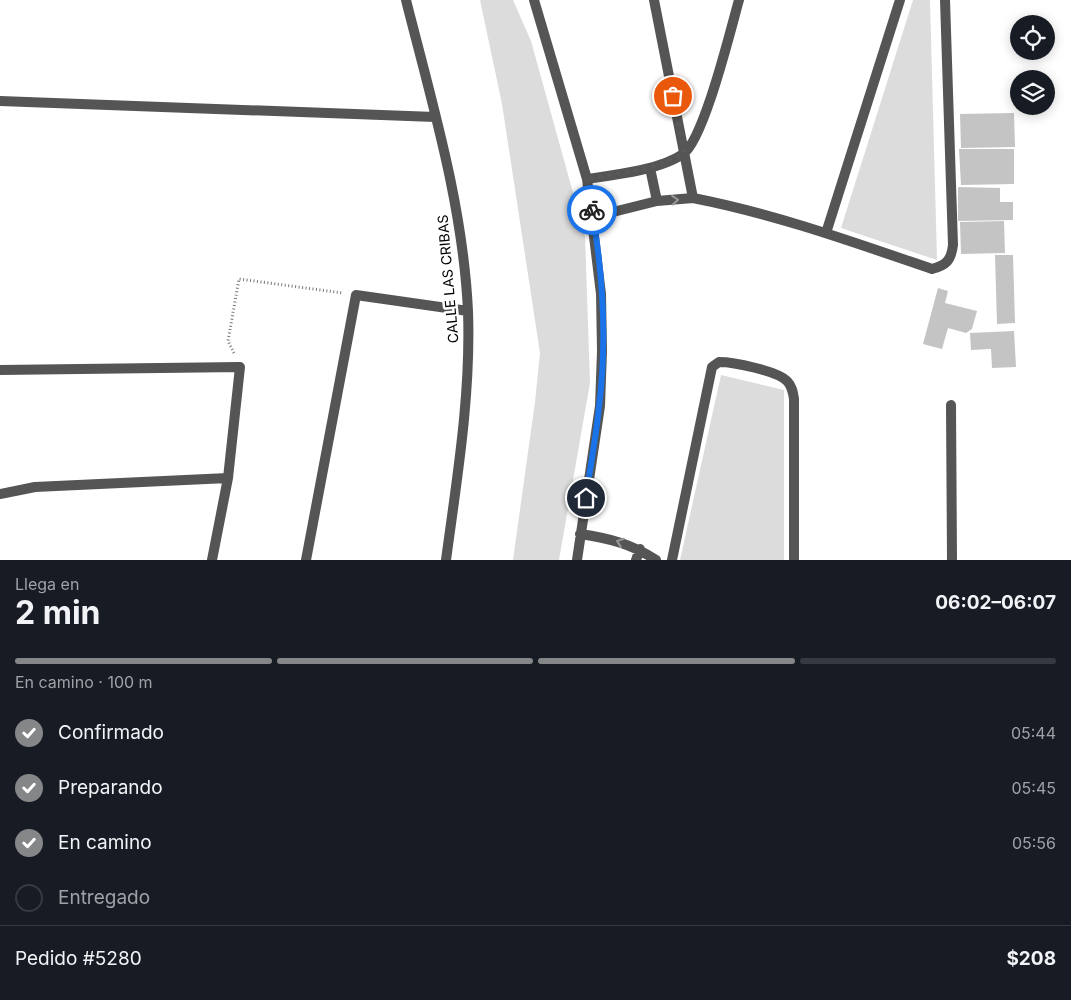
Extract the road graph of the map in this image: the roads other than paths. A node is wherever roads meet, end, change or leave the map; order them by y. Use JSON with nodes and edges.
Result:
{"nodes":[{"id":1,"x":406,"y":0,"type":"edge"},
{"id":2,"x":654,"y":0,"type":"edge"},
{"id":3,"x":739,"y":0,"type":"edge"},
{"id":4,"x":900,"y":0,"type":"edge"},
{"id":5,"x":945,"y":0,"type":"edge"},
{"id":6,"x":536,"y":1,"type":"edge"},
{"id":7,"x":0,"y":101,"type":"edge"},
{"id":8,"x":435,"y":117,"type":"junction"},
{"id":9,"x":684,"y":154,"type":"junction"},
{"id":10,"x":650,"y":168,"type":"junction"},
{"id":11,"x":587,"y":179,"type":"junction"},
{"id":12,"x":694,"y":198,"type":"junction"},
{"id":13,"x":657,"y":201,"type":"junction"},
{"id":14,"x":594,"y":218,"type":"junction"},
{"id":15,"x":826,"y":232,"type":"junction"},
{"id":16,"x":468,"y":311,"type":"junction"},
{"id":17,"x":0,"y":370,"type":"edge"},
{"id":18,"x":951,"y":405,"type":"dead end"},
{"id":19,"x":228,"y":478,"type":"junction"},
{"id":20,"x":0,"y":494,"type":"edge"},
{"id":21,"x":580,"y":534,"type":"junction"},
{"id":22,"x":640,"y":550,"type":"junction"},
{"id":23,"x":212,"y":560,"type":"edge"},
{"id":24,"x":306,"y":560,"type":"edge"},
{"id":25,"x":446,"y":560,"type":"edge"},
{"id":26,"x":577,"y":560,"type":"edge"},
{"id":27,"x":636,"y":560,"type":"edge"},
{"id":28,"x":656,"y":560,"type":"edge"},
{"id":29,"x":672,"y":560,"type":"edge"},
{"id":30,"x":794,"y":560,"type":"edge"},
{"id":31,"x":952,"y":560,"type":"edge"}],
"edges":[{"from":1,"to":8,"type":"street","name":"CALLE LAS CRIBAS"},
{"from":2,"to":9,"type":"street"},
{"from":3,"to":9,"type":"street"},
{"from":4,"to":15,"type":"street"},
{"from":5,"to":15,"type":"street"},
{"from":6,"to":11,"type":"street"},
{"from":7,"to":8,"type":"street"},
{"from":8,"to":16,"type":"street","name":"CALLE LAS CRIBAS"},
{"from":9,"to":10,"type":"street"},
{"from":9,"to":12,"type":"street"},
{"from":10,"to":11,"type":"street"},
{"from":10,"to":13,"type":"street"},
{"from":11,"to":14,"type":"street"},
{"from":13,"to":12,"type":"street","one_way":true},
{"from":12,"to":15,"type":"street"},
{"from":13,"to":14,"type":"street"},
{"from":14,"to":21,"type":"street"},
{"from":16,"to":24,"type":"street"},
{"from":16,"to":25,"type":"street","name":"CALLE LAS CRIBAS"},
{"from":17,"to":19,"type":"street"},
{"from":18,"to":31,"type":"street"},
{"from":19,"to":20,"type":"street"},
{"from":19,"to":23,"type":"street"},
{"from":22,"to":21,"type":"street","one_way":true},
{"from":21,"to":26,"type":"street"},
{"from":22,"to":27,"type":"street"},
{"from":22,"to":28,"type":"street"},
{"from":29,"to":30,"type":"street"}]}
